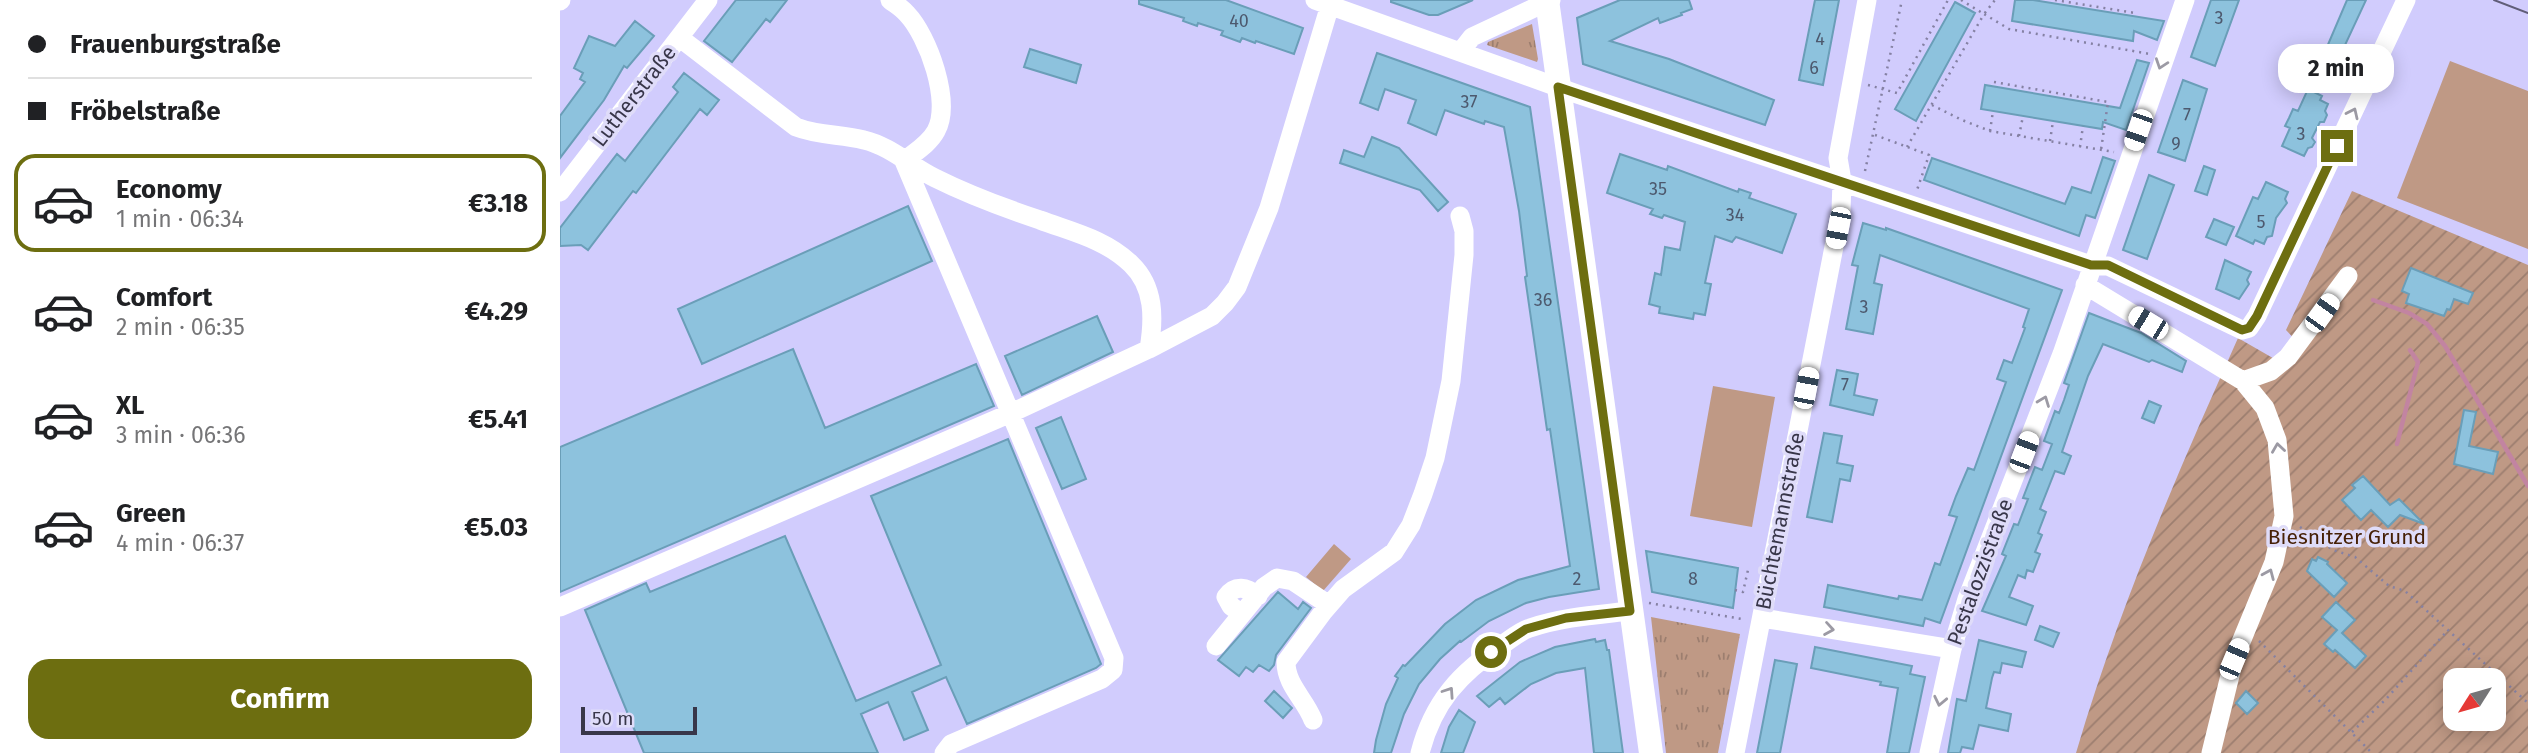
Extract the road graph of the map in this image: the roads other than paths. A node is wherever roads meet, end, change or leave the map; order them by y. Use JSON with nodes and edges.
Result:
{"nodes":[{"id":1,"x":708,"y":0,"type":"edge"},
{"id":2,"x":890,"y":0,"type":"edge"},
{"id":3,"x":1867,"y":0,"type":"edge"},
{"id":4,"x":2185,"y":0,"type":"edge"},
{"id":5,"x":2406,"y":0,"type":"edge"},
{"id":6,"x":1548,"y":1,"type":"edge"},
{"id":7,"x":1322,"y":3,"type":"edge"},
{"id":8,"x":680,"y":38,"type":"junction"},
{"id":9,"x":1461,"y":51,"type":"junction"},
{"id":10,"x":1558,"y":87,"type":"junction"},
{"id":11,"x":904,"y":161,"type":"junction"},
{"id":12,"x":1852,"y":185,"type":"junction"},
{"id":13,"x":560,"y":192,"type":"edge"},
{"id":14,"x":1460,"y":216,"type":"dead end"},
{"id":15,"x":2091,"y":265,"type":"junction"},
{"id":16,"x":2348,"y":276,"type":"dead end"},
{"id":17,"x":2085,"y":285,"type":"junction"},
{"id":18,"x":1149,"y":349,"type":"junction"},
{"id":19,"x":2243,"y":381,"type":"junction"},
{"id":20,"x":1011,"y":413,"type":"junction"},
{"id":21,"x":1329,"y":605,"type":"junction"},
{"id":22,"x":560,"y":607,"type":"edge"},
{"id":23,"x":1630,"y":611,"type":"junction"},
{"id":24,"x":1762,"y":618,"type":"junction"},
{"id":25,"x":1216,"y":646,"type":"dead end"},
{"id":26,"x":1952,"y":649,"type":"junction"},
{"id":27,"x":1312,"y":720,"type":"dead end"},
{"id":28,"x":944,"y":753,"type":"edge"},
{"id":29,"x":1420,"y":753,"type":"edge"},
{"id":30,"x":1651,"y":753,"type":"edge"},
{"id":31,"x":1735,"y":753,"type":"edge"},
{"id":32,"x":1929,"y":753,"type":"edge"},
{"id":33,"x":2211,"y":753,"type":"edge"}],
"edges":[{"from":1,"to":8,"type":"street","name":"Lutherstraße"},
{"from":2,"to":11,"type":"street"},
{"from":3,"to":12,"type":"street","name":"Büchtemannstraße"},
{"from":4,"to":15,"type":"street","name":"Pestalozzistraße","one_way":true},
{"from":15,"to":5,"type":"street","one_way":true},
{"from":6,"to":9,"type":"street"},
{"from":6,"to":10,"type":"main road"},
{"from":7,"to":9,"type":"street"},
{"from":7,"to":18,"type":"street"},
{"from":8,"to":11,"type":"street"},
{"from":8,"to":13,"type":"street","name":"Lutherstraße"},
{"from":9,"to":10,"type":"street"},
{"from":10,"to":12,"type":"street"},
{"from":10,"to":23,"type":"main road"},
{"from":11,"to":18,"type":"street"},
{"from":11,"to":20,"type":"street"},
{"from":12,"to":15,"type":"street"},
{"from":12,"to":24,"type":"street","name":"Büchtemannstraße"},
{"from":14,"to":21,"type":"street"},
{"from":15,"to":17,"type":"street","name":"Pestalozzistraße"},
{"from":16,"to":19,"type":"street"},
{"from":17,"to":19,"type":"street"},
{"from":26,"to":17,"type":"street","name":"Pestalozzistraße","one_way":true},
{"from":18,"to":20,"type":"street"},
{"from":33,"to":19,"type":"street","one_way":true},
{"from":20,"to":22,"type":"street"},
{"from":20,"to":28,"type":"street"},
{"from":21,"to":25,"type":"street"},
{"from":21,"to":27,"type":"street"},
{"from":29,"to":23,"type":"street","one_way":true},
{"from":23,"to":30,"type":"main road"},
{"from":24,"to":26,"type":"street","one_way":true},
{"from":24,"to":31,"type":"street","name":"Büchtemannstraße"},
{"from":26,"to":32,"type":"street","name":"Pestalozzistraße","one_way":true}]}
